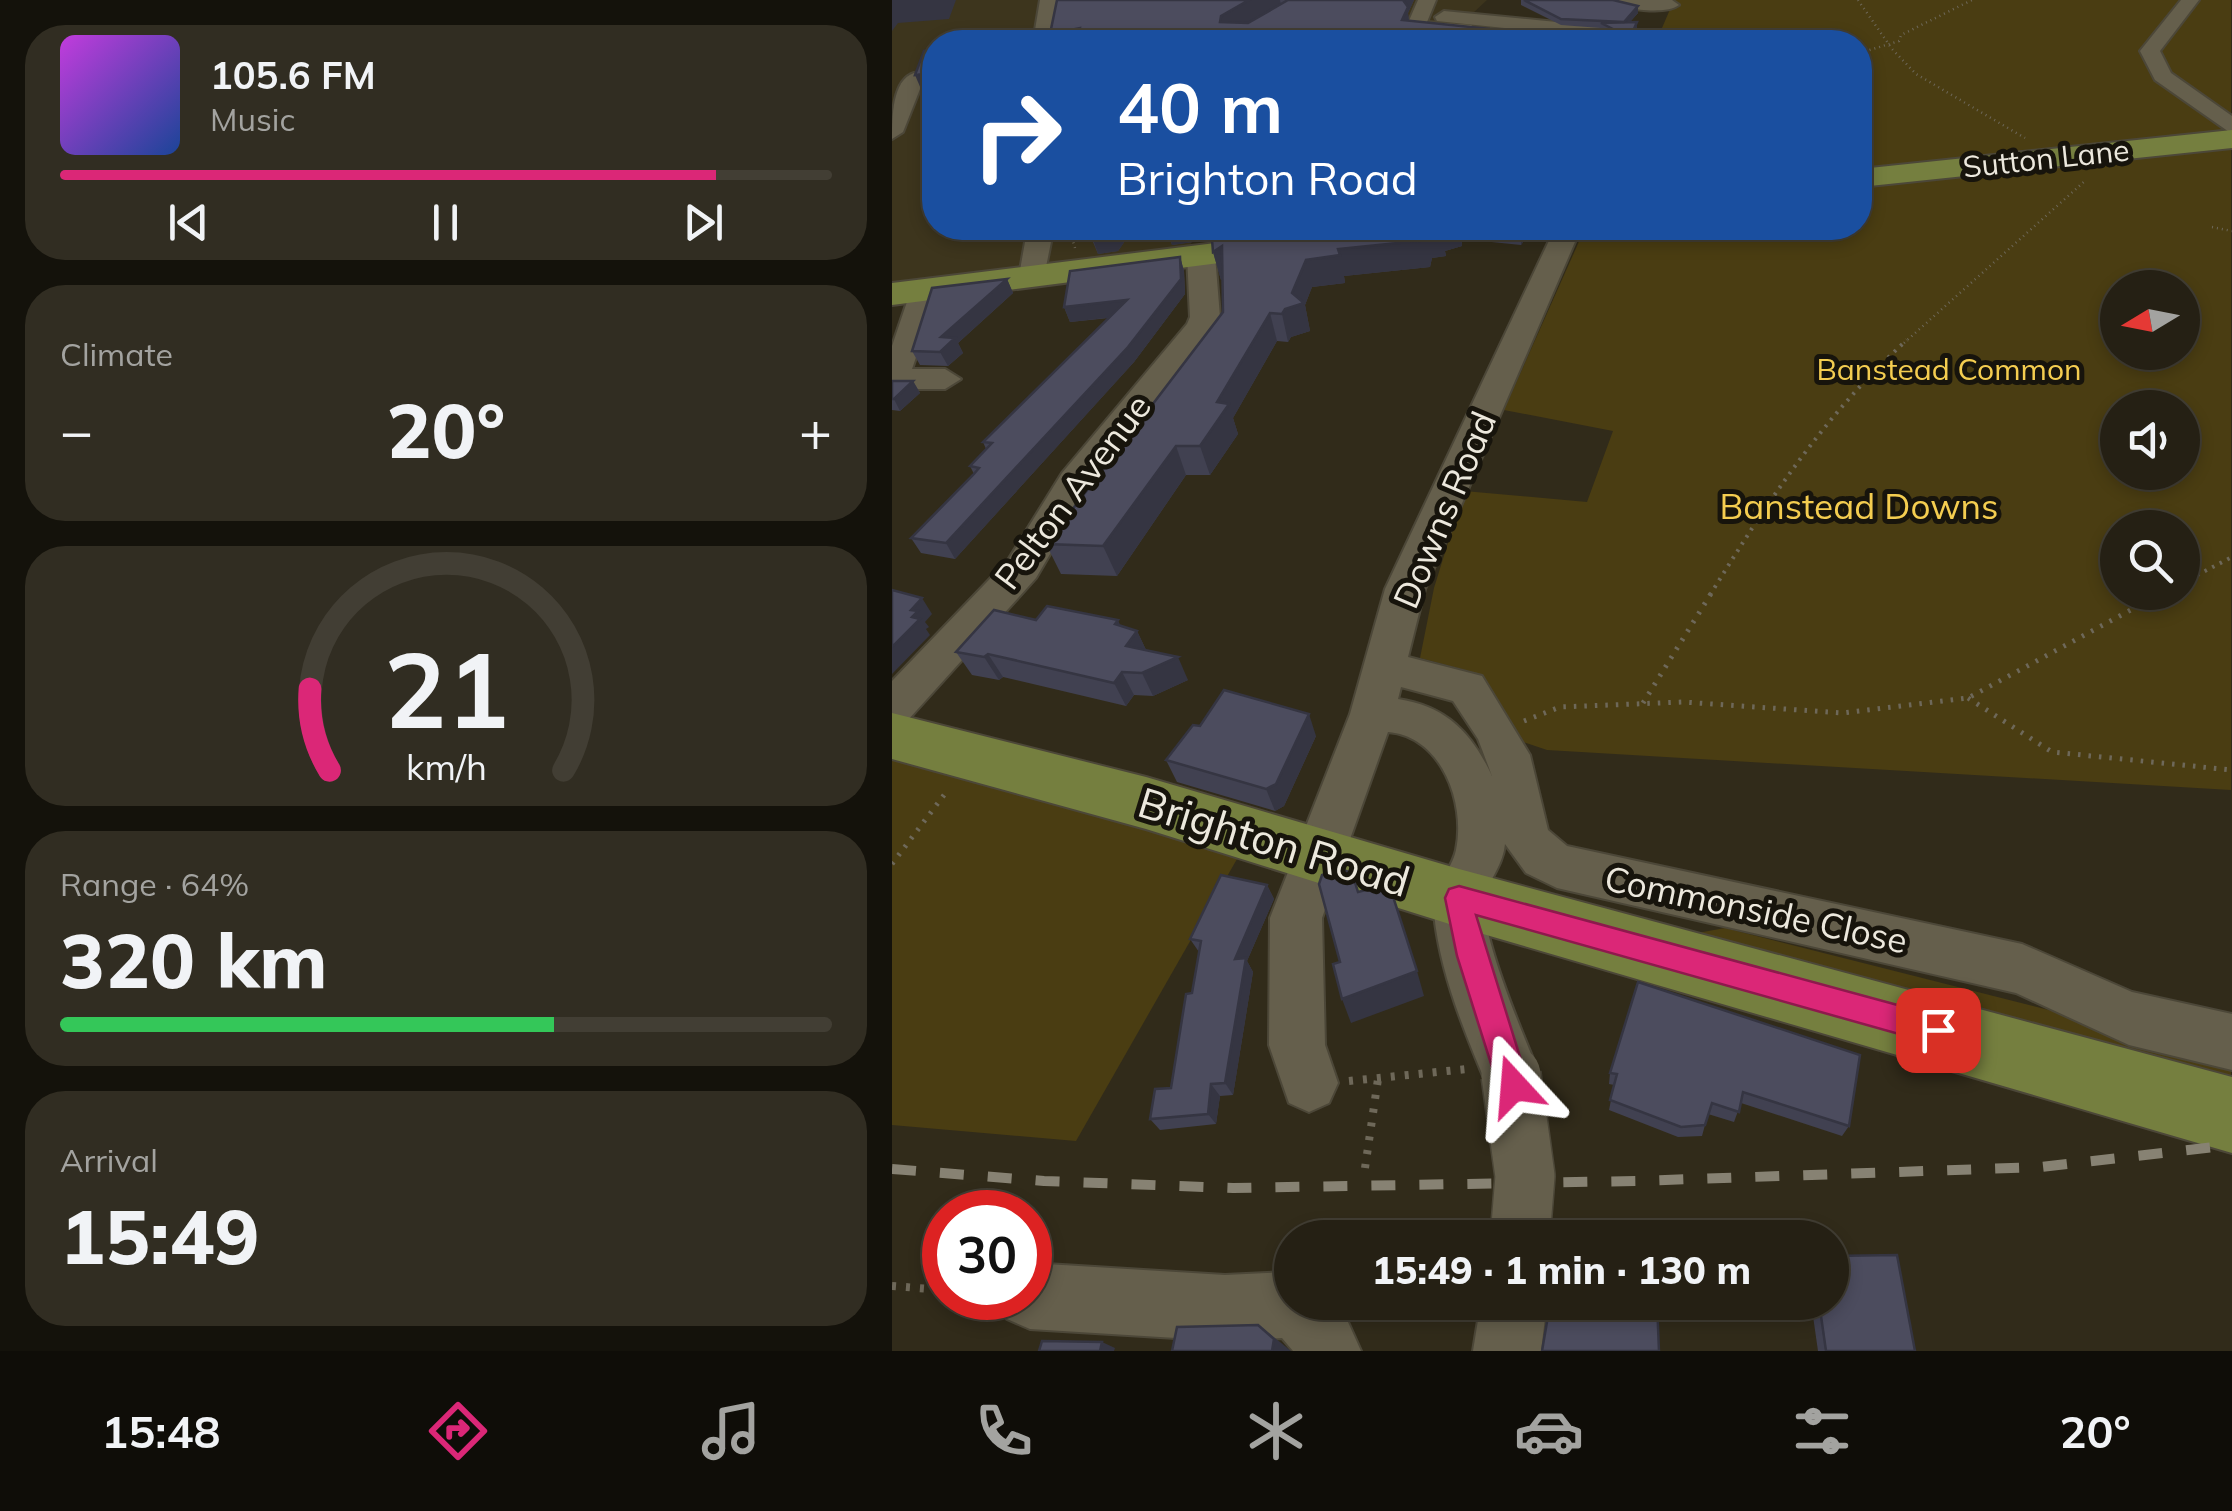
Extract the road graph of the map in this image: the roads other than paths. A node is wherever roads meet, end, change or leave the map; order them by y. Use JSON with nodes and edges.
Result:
{"nodes":[{"id":1,"x":1617,"y":0,"type":"edge"},
{"id":2,"x":2190,"y":0,"type":"edge"},
{"id":3,"x":1442,"y":2,"type":"edge"},
{"id":4,"x":1672,"y":2,"type":"edge"},
{"id":5,"x":1056,"y":6,"type":"edge"},
{"id":6,"x":1047,"y":30,"type":"edge"},
{"id":7,"x":1456,"y":30,"type":"edge"},
{"id":8,"x":1563,"y":30,"type":"edge"},
{"id":9,"x":1654,"y":30,"type":"edge"},
{"id":10,"x":913,"y":79,"type":"edge"},
{"id":11,"x":2232,"y":127,"type":"edge"},
{"id":12,"x":892,"y":132,"type":"edge"},
{"id":13,"x":2232,"y":139,"type":"edge"},
{"id":14,"x":1872,"y":177,"type":"edge"},
{"id":15,"x":1037,"y":240,"type":"edge"},
{"id":16,"x":1270,"y":240,"type":"edge"},
{"id":17,"x":1563,"y":240,"type":"edge"},
{"id":18,"x":1202,"y":255,"type":"junction"},
{"id":19,"x":1033,"y":276,"type":"junction"},
{"id":20,"x":908,"y":292,"type":"edge"},
{"id":21,"x":892,"y":378,"type":"edge"},
{"id":22,"x":945,"y":379,"type":"dead end"},
{"id":23,"x":1379,"y":690,"type":"junction"},
{"id":24,"x":892,"y":709,"type":"edge"},
{"id":25,"x":892,"y":736,"type":"edge"},
{"id":26,"x":1318,"y":855,"type":"junction"},
{"id":27,"x":1459,"y":898,"type":"junction"},
{"id":28,"x":2232,"y":1042,"type":"edge"},
{"id":29,"x":1309,"y":1084,"type":"road end"},
{"id":30,"x":2232,"y":1115,"type":"edge"},
{"id":31,"x":1521,"y":1220,"type":"edge"},
{"id":32,"x":1052,"y":1297,"type":"edge"},
{"id":33,"x":1511,"y":1320,"type":"edge"},
{"id":34,"x":1327,"y":1351,"type":"edge"},
{"id":35,"x":1507,"y":1351,"type":"edge"}],
"edges":[{"from":1,"to":4,"type":"street"},
{"from":2,"to":11,"type":"street"},
{"from":3,"to":7,"type":"street"},
{"from":3,"to":8,"type":"street"},
{"from":4,"to":9,"type":"street"},
{"from":5,"to":6,"type":"street"},
{"from":10,"to":12,"type":"street"},
{"from":13,"to":14,"type":"main road","name":"Sutton Lane"},
{"from":15,"to":19,"type":"street"},
{"from":16,"to":18,"type":"main road"},
{"from":17,"to":23,"type":"street","name":"Downs Road"},
{"from":18,"to":19,"type":"main road"},
{"from":18,"to":24,"type":"street","name":"Pelton Avenue"},
{"from":19,"to":20,"type":"main road"},
{"from":20,"to":21,"type":"street"},
{"from":21,"to":22,"type":"street"},
{"from":23,"to":26,"type":"street","name":"Downs Road"},
{"from":23,"to":27,"type":"street"},
{"from":23,"to":28,"type":"street","name":"Commonside Close"},
{"from":25,"to":26,"type":"main road","name":"Brighton Road"},
{"from":26,"to":27,"type":"main road","name":"Brighton Road"},
{"from":26,"to":29,"type":"street","name":"Downs Road"},
{"from":27,"to":30,"type":"main road","name":"Brighton Road"},
{"from":27,"to":31,"type":"street","bridge":true},
{"from":32,"to":34,"type":"street"},
{"from":33,"to":35,"type":"street"}]}
